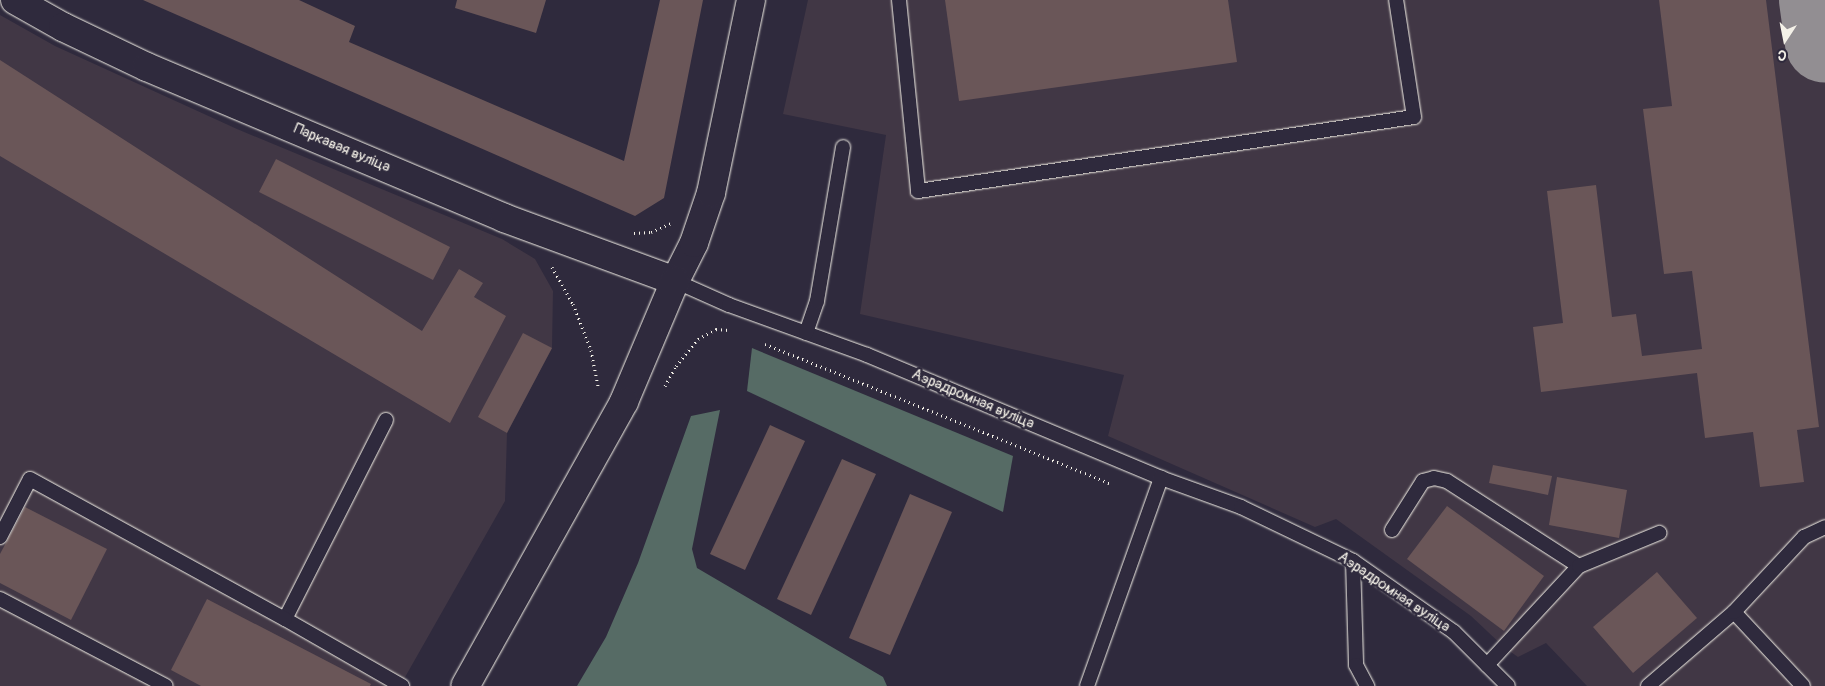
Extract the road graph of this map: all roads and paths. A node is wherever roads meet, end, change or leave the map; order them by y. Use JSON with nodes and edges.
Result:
{"nodes":[{"id":1,"x":15,"y":0,"type":"edge"},
{"id":2,"x":751,"y":0,"type":"edge"},
{"id":3,"x":899,"y":0,"type":"edge"},
{"id":4,"x":1396,"y":0,"type":"edge"},
{"id":5,"x":843,"y":146,"type":"dead end"},
{"id":6,"x":673,"y":222,"type":"dead end"},
{"id":7,"x":626,"y":234,"type":"dead end"},
{"id":8,"x":557,"y":237,"type":"junction"},
{"id":9,"x":675,"y":282,"type":"junction"},
{"id":10,"x":736,"y":331,"type":"dead end"},
{"id":11,"x":806,"y":333,"type":"junction"},
{"id":12,"x":763,"y":343,"type":"dead end"},
{"id":13,"x":598,"y":390,"type":"dead end"},
{"id":14,"x":662,"y":390,"type":"dead end"},
{"id":15,"x":386,"y":420,"type":"dead end"},
{"id":16,"x":1161,"y":478,"type":"junction"},
{"id":17,"x":1152,"y":500,"type":"junction"},
{"id":18,"x":1825,"y":527,"type":"edge"},
{"id":19,"x":1392,"y":530,"type":"dead end"},
{"id":20,"x":1659,"y":533,"type":"dead end"},
{"id":21,"x":0,"y":538,"type":"edge"},
{"id":22,"x":1353,"y":560,"type":"junction"},
{"id":23,"x":1579,"y":566,"type":"junction"},
{"id":24,"x":0,"y":599,"type":"edge"},
{"id":25,"x":1734,"y":612,"type":"junction"},
{"id":26,"x":285,"y":619,"type":"junction"},
{"id":27,"x":1487,"y":665,"type":"junction"},
{"id":28,"x":166,"y":686,"type":"edge"},
{"id":29,"x":402,"y":686,"type":"edge"},
{"id":30,"x":464,"y":686,"type":"edge"},
{"id":31,"x":1087,"y":686,"type":"edge"},
{"id":32,"x":1367,"y":686,"type":"edge"},
{"id":33,"x":1508,"y":686,"type":"edge"},
{"id":34,"x":1648,"y":686,"type":"edge"},
{"id":35,"x":1803,"y":686,"type":"edge"}],
"edges":[{"from":1,"to":8,"type":"street","name":"Паркавая вуліца"},
{"from":2,"to":9,"type":"street"},
{"from":3,"to":4,"type":"lane"},
{"from":5,"to":11,"type":"lane"},
{"from":6,"to":7,"type":"path"},
{"from":8,"to":9,"type":"street","name":"Паркавая вуліца"},
{"from":8,"to":13,"type":"path"},
{"from":9,"to":11,"type":"lane","name":"Аэрадромная вуліца"},
{"from":9,"to":30,"type":"street"},
{"from":10,"to":14,"type":"path"},
{"from":11,"to":16,"type":"lane","name":"Аэрадромная вуліца"},
{"from":12,"to":17,"type":"path"},
{"from":15,"to":26,"type":"lane"},
{"from":16,"to":17,"type":"lane"},
{"from":16,"to":22,"type":"lane","name":"Аэрадромная вуліца"},
{"from":17,"to":31,"type":"lane"},
{"from":18,"to":25,"type":"lane"},
{"from":19,"to":23,"type":"lane"},
{"from":20,"to":23,"type":"lane"},
{"from":21,"to":26,"type":"lane"},
{"from":22,"to":27,"type":"lane","name":"Аэрадромная вуліца"},
{"from":22,"to":32,"type":"lane"},
{"from":23,"to":27,"type":"lane"},
{"from":24,"to":28,"type":"lane"},
{"from":25,"to":34,"type":"lane"},
{"from":25,"to":35,"type":"lane"},
{"from":26,"to":29,"type":"lane"},
{"from":27,"to":33,"type":"lane","name":"Аэрадромная вуліца"}]}
